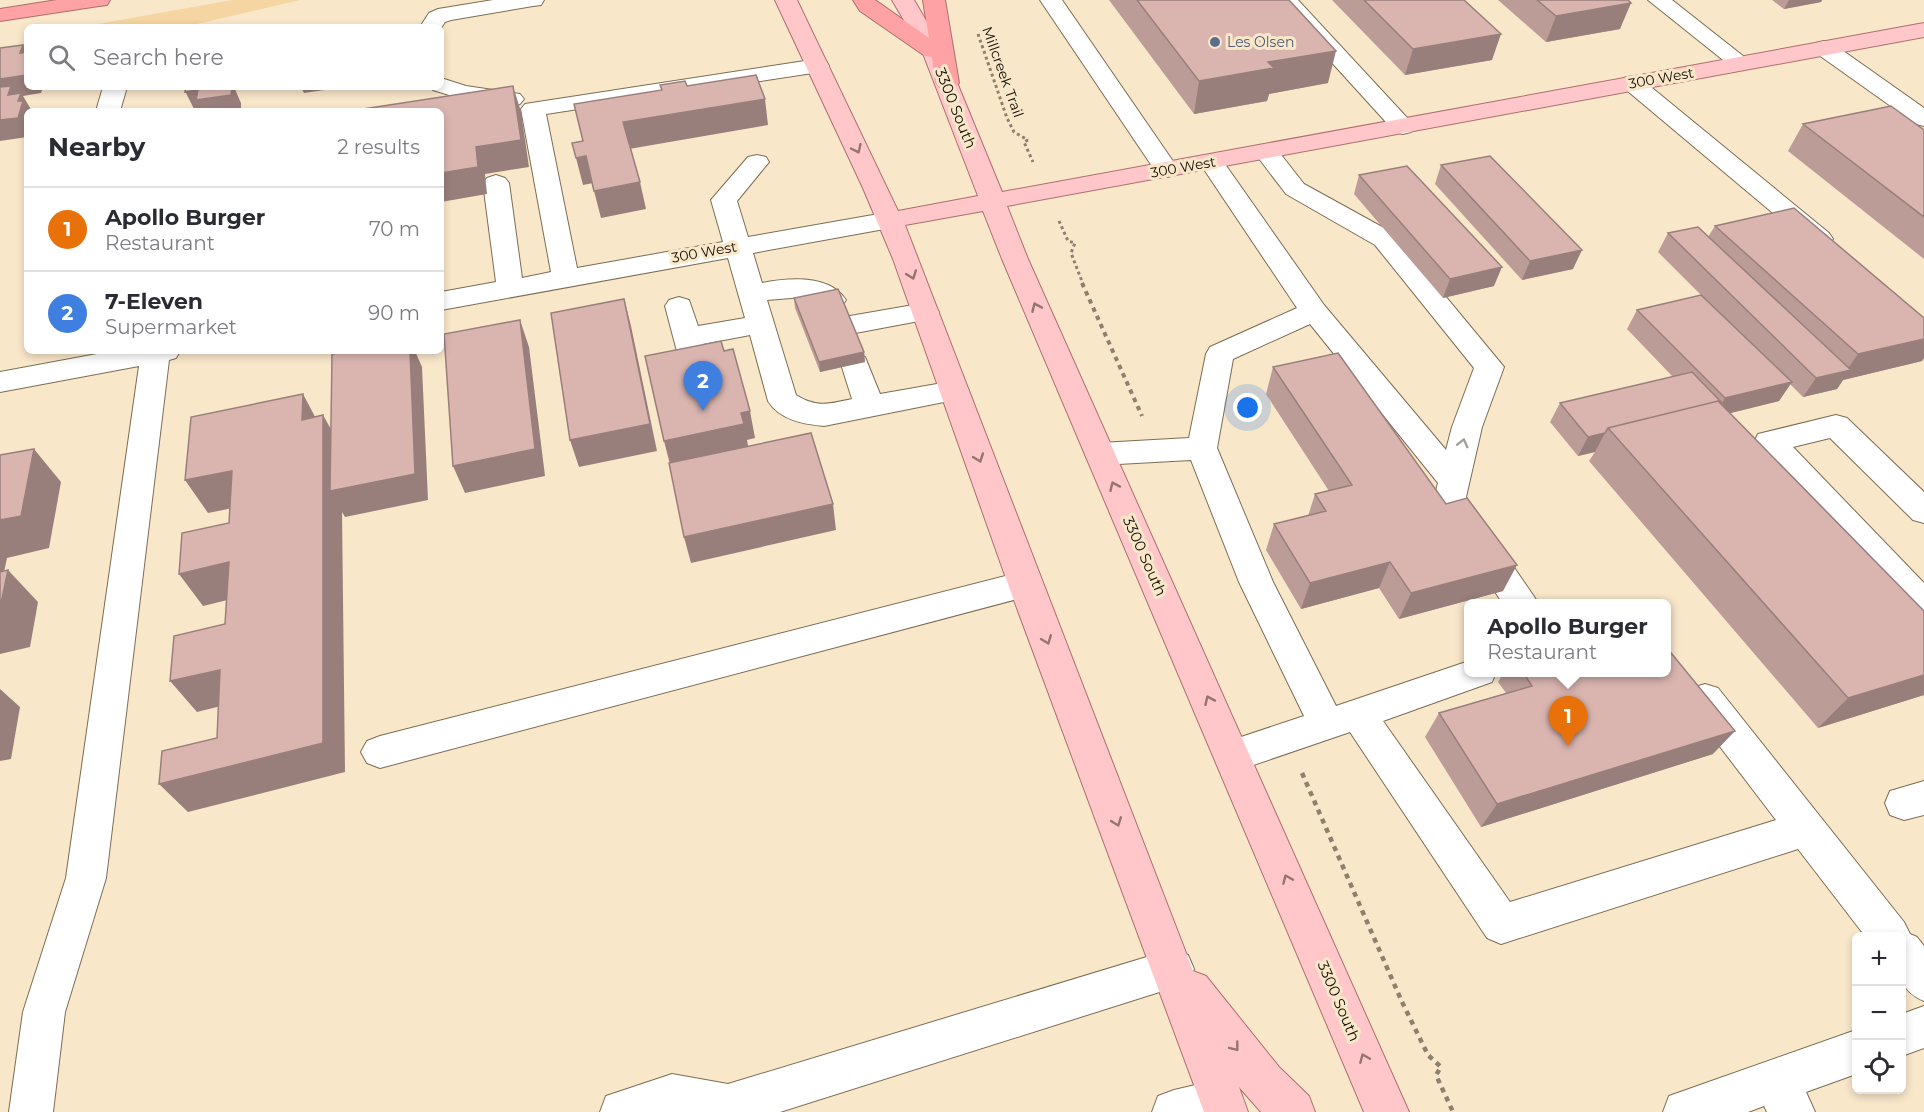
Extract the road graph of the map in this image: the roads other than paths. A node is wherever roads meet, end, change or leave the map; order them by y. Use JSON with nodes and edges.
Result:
{"nodes":[{"id":1,"x":59,"y":0,"type":"edge"},
{"id":2,"x":99,"y":0,"type":"edge"},
{"id":3,"x":533,"y":0,"type":"edge"},
{"id":4,"x":786,"y":0,"type":"edge"},
{"id":5,"x":864,"y":0,"type":"edge"},
{"id":6,"x":903,"y":0,"type":"edge"},
{"id":7,"x":934,"y":0,"type":"edge"},
{"id":8,"x":1051,"y":0,"type":"edge"},
{"id":9,"x":1286,"y":0,"type":"edge"},
{"id":10,"x":1659,"y":0,"type":"edge"},
{"id":11,"x":0,"y":14,"type":"edge"},
{"id":12,"x":433,"y":24,"type":"edge"},
{"id":13,"x":1924,"y":30,"type":"edge"},
{"id":14,"x":1824,"y":48,"type":"junction"},
{"id":15,"x":933,"y":51,"type":"junction"},
{"id":16,"x":1741,"y":63,"type":"junction"},
{"id":17,"x":818,"y":66,"type":"junction"},
{"id":18,"x":947,"y":83,"type":"junction"},
{"id":19,"x":1632,"y":83,"type":"junction"},
{"id":20,"x":444,"y":86,"type":"edge"},
{"id":21,"x":114,"y":90,"type":"edge"},
{"id":22,"x":109,"y":108,"type":"edge"},
{"id":23,"x":534,"y":109,"type":"junction"},
{"id":24,"x":1924,"y":119,"type":"edge"},
{"id":25,"x":1403,"y":127,"type":"junction"},
{"id":26,"x":1266,"y":152,"type":"junction"},
{"id":27,"x":757,"y":162,"type":"dead end"},
{"id":28,"x":1211,"y":162,"type":"junction"},
{"id":29,"x":1167,"y":170,"type":"junction"},
{"id":30,"x":496,"y":183,"type":"dead end"},
{"id":31,"x":994,"y":201,"type":"junction"},
{"id":32,"x":890,"y":220,"type":"junction"},
{"id":33,"x":737,"y":246,"type":"junction"},
{"id":34,"x":1842,"y":257,"type":"edge"},
{"id":35,"x":566,"y":278,"type":"junction"},
{"id":36,"x":510,"y":288,"type":"junction"},
{"id":37,"x":752,"y":294,"type":"junction"},
{"id":38,"x":444,"y":300,"type":"edge"},
{"id":39,"x":832,"y":300,"type":"edge"},
{"id":40,"x":679,"y":306,"type":"dead end"},
{"id":41,"x":925,"y":312,"type":"junction"},
{"id":42,"x":1314,"y":312,"type":"junction"},
{"id":43,"x":760,"y":324,"type":"junction"},
{"id":44,"x":850,"y":325,"type":"edge"},
{"id":45,"x":687,"y":338,"type":"junction"},
{"id":46,"x":24,"y":354,"type":"edge"},
{"id":47,"x":149,"y":354,"type":"edge"},
{"id":48,"x":160,"y":354,"type":"edge"},
{"id":49,"x":855,"y":364,"type":"edge"},
{"id":50,"x":695,"y":367,"type":"edge"},
{"id":51,"x":10,"y":380,"type":"edge"},
{"id":52,"x":954,"y":391,"type":"junction"},
{"id":53,"x":869,"y":407,"type":"junction"},
{"id":54,"x":1202,"y":448,"type":"junction"},
{"id":55,"x":1100,"y":454,"type":"junction"},
{"id":56,"x":1454,"y":481,"type":"junction"},
{"id":57,"x":1924,"y":512,"type":"edge"},
{"id":58,"x":1025,"y":584,"type":"junction"},
{"id":59,"x":1519,"y":599,"type":"edge"},
{"id":60,"x":1924,"y":605,"type":"edge"},
{"id":61,"x":1681,"y":669,"type":"edge"},
{"id":62,"x":1464,"y":677,"type":"edge"},
{"id":63,"x":1342,"y":719,"type":"junction"},
{"id":64,"x":380,"y":752,"type":"dead end"},
{"id":65,"x":1233,"y":756,"type":"junction"},
{"id":66,"x":1805,"y":829,"type":"junction"},
{"id":67,"x":1887,"y":932,"type":"edge"},
{"id":68,"x":1906,"y":956,"type":"edge"},
{"id":69,"x":1173,"y":969,"type":"junction"},
{"id":70,"x":1924,"y":980,"type":"edge"},
{"id":71,"x":1924,"y":1027,"type":"edge"},
{"id":72,"x":1906,"y":1034,"type":"edge"},
{"id":73,"x":1852,"y":1055,"type":"edge"},
{"id":74,"x":1783,"y":1097,"type":"edge"},
{"id":75,"x":1224,"y":1106,"type":"edge"},
{"id":76,"x":31,"y":1112,"type":"edge"},
{"id":77,"x":622,"y":1112,"type":"edge"},
{"id":78,"x":1174,"y":1112,"type":"edge"},
{"id":79,"x":1293,"y":1112,"type":"edge"},
{"id":80,"x":1387,"y":1112,"type":"edge"},
{"id":81,"x":1685,"y":1112,"type":"edge"}],
"edges":[{"from":1,"to":11,"type":"highway"},
{"from":2,"to":11,"type":"highway"},
{"from":3,"to":12,"type":"street"},
{"from":4,"to":17,"type":"main road"},
{"from":5,"to":15,"type":"highway"},
{"from":6,"to":15,"type":"main road","name":"3300 South"},
{"from":7,"to":18,"type":"highway"},
{"from":8,"to":29,"type":"street"},
{"from":9,"to":25,"type":"street"},
{"from":10,"to":16,"type":"street"},
{"from":13,"to":14,"type":"main road","name":"300 West"},
{"from":14,"to":16,"type":"main road","name":"300 West"},
{"from":14,"to":24,"type":"street"},
{"from":15,"to":18,"type":"main road","name":"3300 South"},
{"from":16,"to":19,"type":"main road","name":"300 West"},
{"from":17,"to":23,"type":"street"},
{"from":17,"to":32,"type":"main road","one_way":true},
{"from":18,"to":31,"type":"main road","name":"3300 South"},
{"from":19,"to":25,"type":"main road","name":"300 West"},
{"from":19,"to":34,"type":"street"},
{"from":20,"to":23,"type":"street"},
{"from":21,"to":22,"type":"street"},
{"from":23,"to":35,"type":"street"},
{"from":25,"to":26,"type":"main road","name":"300 West"},
{"from":26,"to":28,"type":"main road","name":"300 West"},
{"from":56,"to":26,"type":"street","one_way":true},
{"from":27,"to":33,"type":"street"},
{"from":28,"to":29,"type":"main road","name":"300 West"},
{"from":28,"to":42,"type":"street"},
{"from":29,"to":31,"type":"main road","name":"300 West"},
{"from":30,"to":36,"type":"street"},
{"from":31,"to":32,"type":"main road","name":"300 West"},
{"from":55,"to":31,"type":"main road","name":"3300 South","one_way":true},
{"from":32,"to":33,"type":"street","name":"300 West"},
{"from":32,"to":41,"type":"main road","one_way":true},
{"from":33,"to":35,"type":"street","name":"300 West"},
{"from":33,"to":37,"type":"street"},
{"from":35,"to":36,"type":"street","name":"300 West"},
{"from":36,"to":38,"type":"street","name":"300 West"},
{"from":37,"to":39,"type":"street"},
{"from":37,"to":43,"type":"street"},
{"from":40,"to":45,"type":"street"},
{"from":41,"to":44,"type":"street"},
{"from":41,"to":52,"type":"main road"},
{"from":42,"to":54,"type":"street"},
{"from":42,"to":56,"type":"street"},
{"from":43,"to":45,"type":"street"},
{"from":43,"to":53,"type":"street"},
{"from":45,"to":50,"type":"street"},
{"from":46,"to":51,"type":"street"},
{"from":47,"to":51,"type":"street"},
{"from":48,"to":76,"type":"street"},
{"from":49,"to":53,"type":"street"},
{"from":52,"to":53,"type":"street"},
{"from":52,"to":58,"type":"main road","one_way":true},
{"from":54,"to":55,"type":"street"},
{"from":54,"to":63,"type":"street"},
{"from":65,"to":55,"type":"main road","name":"3300 South","one_way":true},
{"from":56,"to":59,"type":"street"},
{"from":57,"to":60,"type":"street"},
{"from":58,"to":64,"type":"street"},
{"from":58,"to":69,"type":"main road","one_way":true},
{"from":61,"to":66,"type":"street"},
{"from":62,"to":63,"type":"street"},
{"from":63,"to":65,"type":"street"},
{"from":63,"to":66,"type":"street"},
{"from":80,"to":65,"type":"main road","name":"3300 South","one_way":true},
{"from":66,"to":67,"type":"street"},
{"from":68,"to":70,"type":"street"},
{"from":69,"to":75,"type":"main road"},
{"from":69,"to":77,"type":"street"},
{"from":69,"to":79,"type":"main road","one_way":true},
{"from":71,"to":72,"type":"street"},
{"from":73,"to":74,"type":"street"},
{"from":74,"to":81,"type":"street"},
{"from":75,"to":78,"type":"street"}]}
